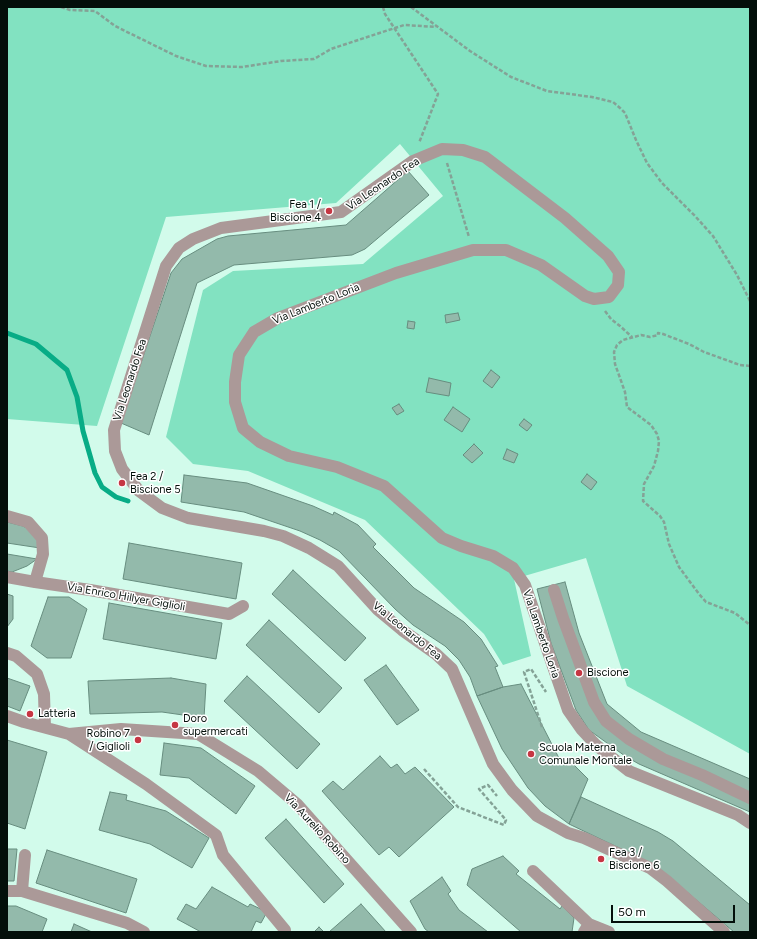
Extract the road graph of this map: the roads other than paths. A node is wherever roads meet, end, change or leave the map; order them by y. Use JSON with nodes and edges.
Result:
{"nodes":[{"id":1,"x":594,"y":299,"type":"joint"},
{"id":2,"x":7,"y":516,"type":"edge"},
{"id":3,"x":7,"y":577,"type":"edge"},
{"id":4,"x":36,"y":582,"type":"junction"},
{"id":5,"x":554,"y":590,"type":"dead end"},
{"id":6,"x":243,"y":606,"type":"dead end"},
{"id":7,"x":7,"y":653,"type":"edge"},
{"id":8,"x":7,"y":716,"type":"edge"},
{"id":9,"x":45,"y":727,"type":"junction"},
{"id":10,"x":69,"y":734,"type":"junction"},
{"id":11,"x":750,"y":798,"type":"edge"},
{"id":12,"x":750,"y":823,"type":"edge"},
{"id":13,"x":25,"y":855,"type":"dead end"},
{"id":14,"x":533,"y":871,"type":"dead end"},
{"id":15,"x":7,"y":890,"type":"edge"},
{"id":16,"x":22,"y":891,"type":"junction"},
{"id":17,"x":587,"y":928,"type":"edge"},
{"id":18,"x":285,"y":930,"type":"dead end"},
{"id":19,"x":144,"y":932,"type":"edge"},
{"id":20,"x":411,"y":932,"type":"edge"},
{"id":21,"x":609,"y":932,"type":"edge"},
{"id":22,"x":724,"y":932,"type":"edge"}],
"edges":[{"from":1,"to":12,"type":"street","name":"Via Lamberto Loria"},
{"from":1,"to":22,"type":"street","name":"Via Leonardo Fea"},
{"from":2,"to":4,"type":"street"},
{"from":3,"to":4,"type":"street","name":"Via Enrico Hillyer Giglioli"},
{"from":4,"to":6,"type":"street","name":"Via Enrico Hillyer Giglioli"},
{"from":5,"to":11,"type":"street"},
{"from":7,"to":9,"type":"street"},
{"from":8,"to":9,"type":"street","name":"Via Aurelio Robino"},
{"from":9,"to":10,"type":"street","name":"Via Aurelio Robino"},
{"from":10,"to":18,"type":"street","name":"Via Aurelio Robino"},
{"from":10,"to":20,"type":"street","name":"Via Aurelio Robino"},
{"from":13,"to":16,"type":"street"},
{"from":14,"to":17,"type":"street"},
{"from":15,"to":16,"type":"street"},
{"from":16,"to":19,"type":"street"},
{"from":17,"to":21,"type":"street"}]}
